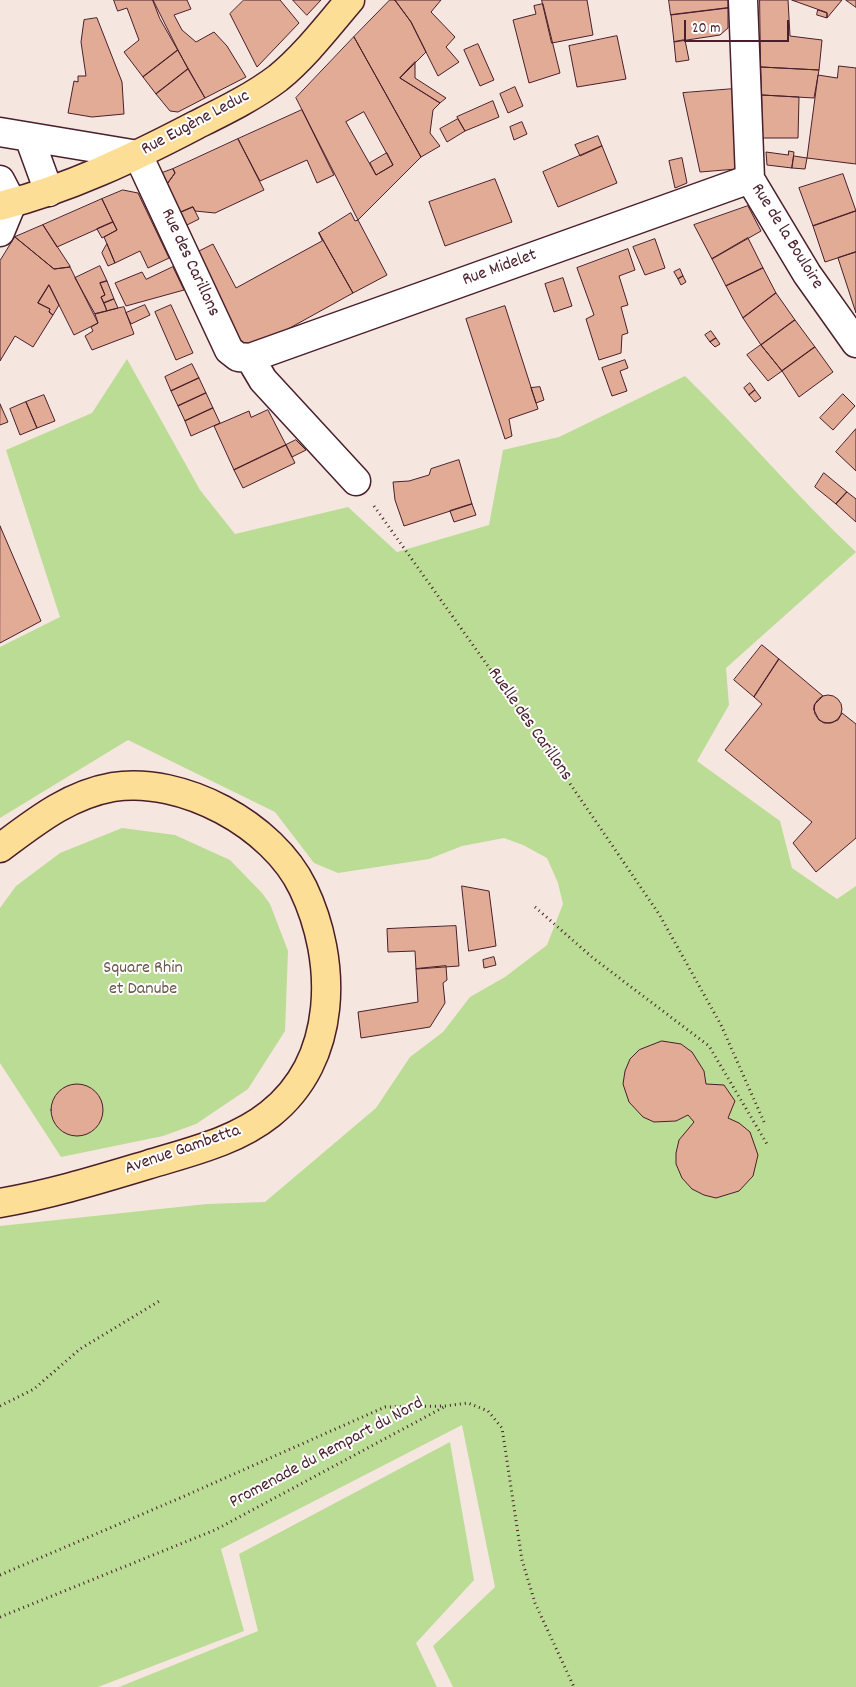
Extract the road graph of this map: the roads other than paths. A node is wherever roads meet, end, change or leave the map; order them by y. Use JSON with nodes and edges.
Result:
{"nodes":[{"id":1,"x":350,"y":0,"type":"edge"},
{"id":2,"x":743,"y":0,"type":"edge"},
{"id":3,"x":0,"y":132,"type":"edge"},
{"id":4,"x":29,"y":137,"type":"junction"},
{"id":5,"x":138,"y":155,"type":"junction"},
{"id":6,"x":750,"y":179,"type":"junction"},
{"id":7,"x":49,"y":192,"type":"junction"},
{"id":8,"x":4,"y":197,"type":"edge"},
{"id":9,"x":0,"y":232,"type":"edge"},
{"id":10,"x":856,"y":343,"type":"edge"},
{"id":11,"x":250,"y":358,"type":"junction"},
{"id":12,"x":356,"y":481,"type":"road end"},
{"id":13,"x":0,"y":848,"type":"edge"},
{"id":14,"x":0,"y":1203,"type":"edge"}],
"edges":[{"from":1,"to":5,"type":"main road","name":"Rue Eugène Leduc"},
{"from":2,"to":6,"type":"street","name":"Rue de la Bouloire"},
{"from":3,"to":4,"type":"street"},
{"from":4,"to":5,"type":"street"},
{"from":4,"to":7,"type":"street"},
{"from":5,"to":7,"type":"main road","name":"Rue Eugène Leduc"},
{"from":5,"to":11,"type":"street","name":"Rue des Carillons"},
{"from":6,"to":10,"type":"street","name":"Rue de la Bouloire"},
{"from":6,"to":11,"type":"street","name":"Rue Midelet"},
{"from":7,"to":8,"type":"main road","name":"Rue Eugène Leduc"},
{"from":8,"to":9,"type":"street"},
{"from":11,"to":12,"type":"street"},
{"from":13,"to":14,"type":"main road","name":"Avenue Gambetta"}]}
